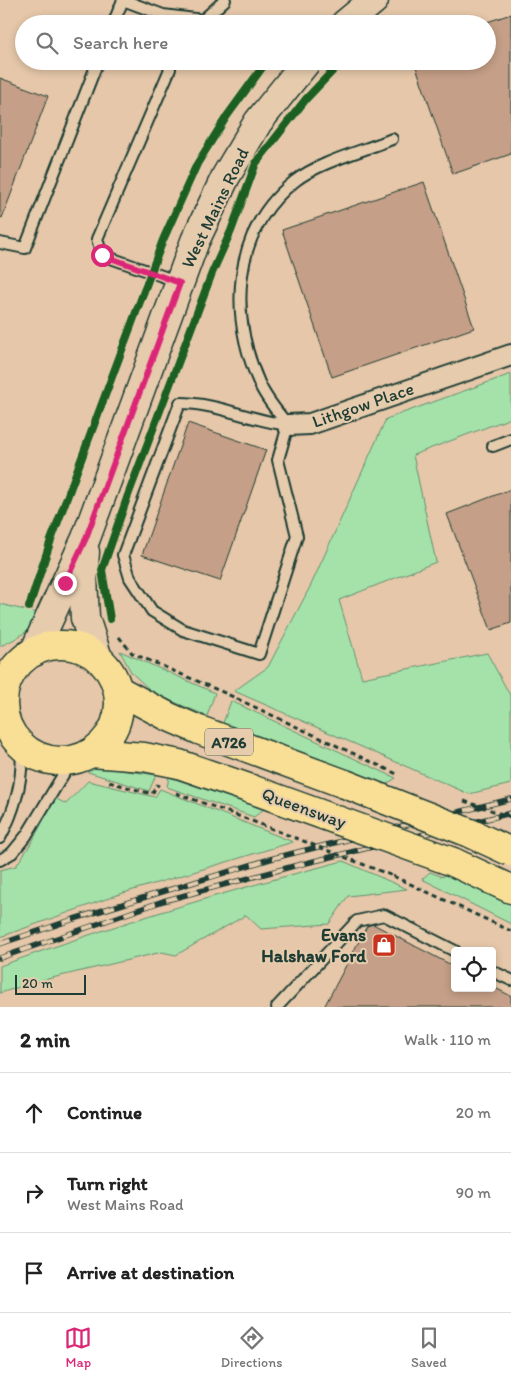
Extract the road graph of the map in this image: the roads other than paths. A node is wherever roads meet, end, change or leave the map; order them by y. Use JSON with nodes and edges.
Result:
{"nodes":[{"id":1,"x":123,"y":0,"type":"edge"},
{"id":2,"x":225,"y":0,"type":"edge"},
{"id":3,"x":374,"y":0,"type":"edge"},
{"id":4,"x":117,"y":15,"type":"edge"},
{"id":5,"x":163,"y":15,"type":"edge"},
{"id":6,"x":208,"y":15,"type":"edge"},
{"id":7,"x":356,"y":15,"type":"edge"},
{"id":8,"x":94,"y":70,"type":"edge"},
{"id":9,"x":170,"y":70,"type":"edge"},
{"id":10,"x":300,"y":70,"type":"edge"},
{"id":11,"x":392,"y":140,"type":"dead end"},
{"id":12,"x":0,"y":243,"type":"edge"},
{"id":13,"x":180,"y":283,"type":"junction"},
{"id":14,"x":511,"y":355,"type":"edge"},
{"id":15,"x":288,"y":425,"type":"junction"},
{"id":16,"x":511,"y":439,"type":"edge"},
{"id":17,"x":493,"y":446,"type":"dead end"},
{"id":18,"x":86,"y":538,"type":"junction"},
{"id":19,"x":98,"y":658,"type":"junction"},
{"id":20,"x":17,"y":659,"type":"edge"},
{"id":21,"x":118,"y":690,"type":"junction"},
{"id":22,"x":10,"y":731,"type":"edge"},
{"id":23,"x":82,"y":756,"type":"junction"},
{"id":24,"x":0,"y":838,"type":"edge"},
{"id":25,"x":511,"y":852,"type":"edge"},
{"id":26,"x":0,"y":860,"type":"edge"},
{"id":27,"x":511,"y":889,"type":"edge"},
{"id":28,"x":451,"y":949,"type":"edge"},
{"id":29,"x":496,"y":973,"type":"edge"},
{"id":30,"x":511,"y":980,"type":"edge"},
{"id":31,"x":278,"y":1007,"type":"edge"}],
"edges":[{"from":1,"to":4,"type":"lane"},
{"from":1,"to":5,"type":"lane"},
{"from":2,"to":6,"type":"lane"},
{"from":3,"to":7,"type":"main road"},
{"from":8,"to":12,"type":"lane"},
{"from":9,"to":13,"type":"lane"},
{"from":10,"to":13,"type":"main road","name":"West Mains Road"},
{"from":11,"to":15,"type":"lane","name":"Lithgow Place"},
{"from":13,"to":18,"type":"main road","name":"West Mains Road"},
{"from":14,"to":15,"type":"street","name":"Lithgow Place"},
{"from":15,"to":15,"type":"lane"},
{"from":16,"to":17,"type":"lane"},
{"from":18,"to":19,"type":"main road","name":"West Mains Road"},
{"from":18,"to":20,"type":"main road","name":"West Mains Road"},
{"from":19,"to":20,"type":"highway"},
{"from":19,"to":21,"type":"highway"},
{"from":20,"to":22,"type":"highway"},
{"from":21,"to":23,"type":"highway"},
{"from":21,"to":25,"type":"highway","name":"Queensway","number":"A726","bridge":true},
{"from":22,"to":23,"type":"highway","number":"A726"},
{"from":22,"to":24,"type":"lane"},
{"from":23,"to":26,"type":"lane"},
{"from":23,"to":27,"type":"highway","name":"Queensway","number":"A726","bridge":true},
{"from":28,"to":31,"type":"lane"},
{"from":29,"to":30,"type":"lane"}]}
